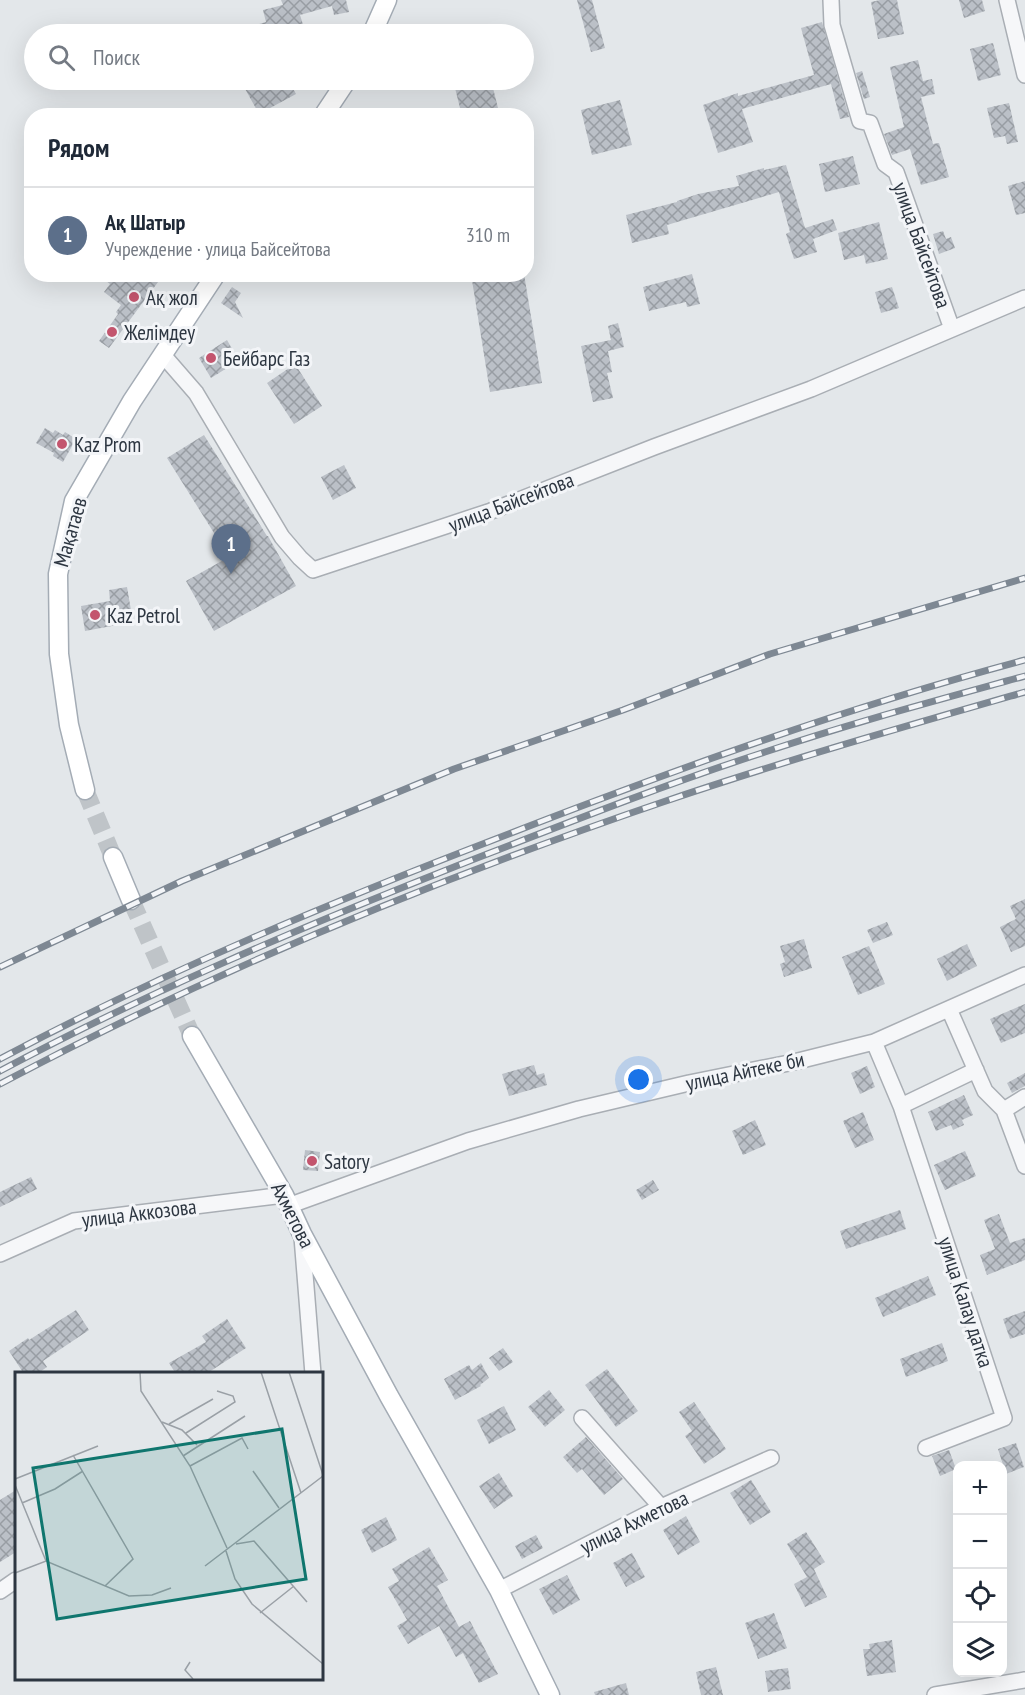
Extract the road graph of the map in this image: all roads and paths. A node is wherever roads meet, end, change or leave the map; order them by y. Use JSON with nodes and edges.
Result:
{"nodes":[{"id":1,"x":387,"y":0,"type":"edge"},
{"id":2,"x":831,"y":0,"type":"edge"},
{"id":3,"x":1007,"y":0,"type":"edge"},
{"id":4,"x":376,"y":24,"type":"edge"},
{"id":5,"x":1025,"y":75,"type":"edge"},
{"id":6,"x":340,"y":90,"type":"edge"},
{"id":7,"x":328,"y":108,"type":"edge"},
{"id":8,"x":211,"y":282,"type":"edge"},
{"id":9,"x":1025,"y":298,"type":"edge"},
{"id":10,"x":952,"y":329,"type":"junction"},
{"id":11,"x":163,"y":355,"type":"junction"},
{"id":12,"x":85,"y":790,"type":"tunnel mouth"},
{"id":13,"x":113,"y":857,"type":"tunnel mouth"},
{"id":14,"x":131,"y":900,"type":"tunnel mouth"},
{"id":15,"x":1025,"y":975,"type":"edge"},
{"id":16,"x":949,"y":1009,"type":"junction"},
{"id":17,"x":192,"y":1036,"type":"tunnel mouth"},
{"id":18,"x":874,"y":1042,"type":"junction"},
{"id":19,"x":976,"y":1070,"type":"junction"},
{"id":20,"x":1025,"y":1097,"type":"edge"},
{"id":21,"x":901,"y":1106,"type":"junction"},
{"id":22,"x":1004,"y":1110,"type":"junction"},
{"id":23,"x":1025,"y":1166,"type":"edge"},
{"id":24,"x":286,"y":1200,"type":"junction"},
{"id":25,"x":302,"y":1234,"type":"junction"},
{"id":26,"x":0,"y":1254,"type":"edge"},
{"id":27,"x":313,"y":1372,"type":"edge"},
{"id":28,"x":582,"y":1418,"type":"dead end"},
{"id":29,"x":926,"y":1448,"type":"dead end"},
{"id":30,"x":771,"y":1458,"type":"dead end"},
{"id":31,"x":661,"y":1507,"type":"junction"},
{"id":32,"x":15,"y":1581,"type":"edge"},
{"id":33,"x":499,"y":1590,"type":"junction"},
{"id":34,"x":0,"y":1591,"type":"edge"},
{"id":35,"x":1025,"y":1680,"type":"edge"},
{"id":36,"x":550,"y":1695,"type":"edge"},
{"id":37,"x":935,"y":1695,"type":"edge"}],
"edges":[{"from":1,"to":4,"type":"main road"},
{"from":2,"to":10,"type":"street","name":"улица Байсейтова"},
{"from":3,"to":5,"type":"street"},
{"from":6,"to":7,"type":"main road"},
{"from":8,"to":11,"type":"main road","name":"Мақатаев"},
{"from":9,"to":10,"type":"street","name":"улица Байсейтова"},
{"from":10,"to":11,"type":"street","name":"улица Байсейтова"},
{"from":11,"to":12,"type":"main road","name":"Мақатаев"},
{"from":13,"to":14,"type":"main road"},
{"from":15,"to":16,"type":"street","name":"улица Айтеке би"},
{"from":16,"to":18,"type":"street","name":"улица Айтеке би"},
{"from":16,"to":19,"type":"street"},
{"from":17,"to":24,"type":"main road","name":"Ахметова"},
{"from":18,"to":21,"type":"street","name":"улица Калау датка"},
{"from":18,"to":24,"type":"street","name":"улица Айтеке би"},
{"from":19,"to":21,"type":"street"},
{"from":19,"to":22,"type":"street"},
{"from":20,"to":22,"type":"street"},
{"from":21,"to":29,"type":"street","name":"улица Калау датка"},
{"from":22,"to":23,"type":"street"},
{"from":24,"to":25,"type":"main road","name":"Ахметова"},
{"from":24,"to":26,"type":"street","name":"улица Аккозова"},
{"from":25,"to":27,"type":"street"},
{"from":25,"to":33,"type":"main road","name":"Ахметова"},
{"from":28,"to":31,"type":"street"},
{"from":30,"to":31,"type":"street","name":"улица Ахметова"},
{"from":31,"to":33,"type":"street","name":"улица Ахметова"},
{"from":32,"to":34,"type":"street"},
{"from":33,"to":36,"type":"main road"},
{"from":35,"to":37,"type":"street"}]}
